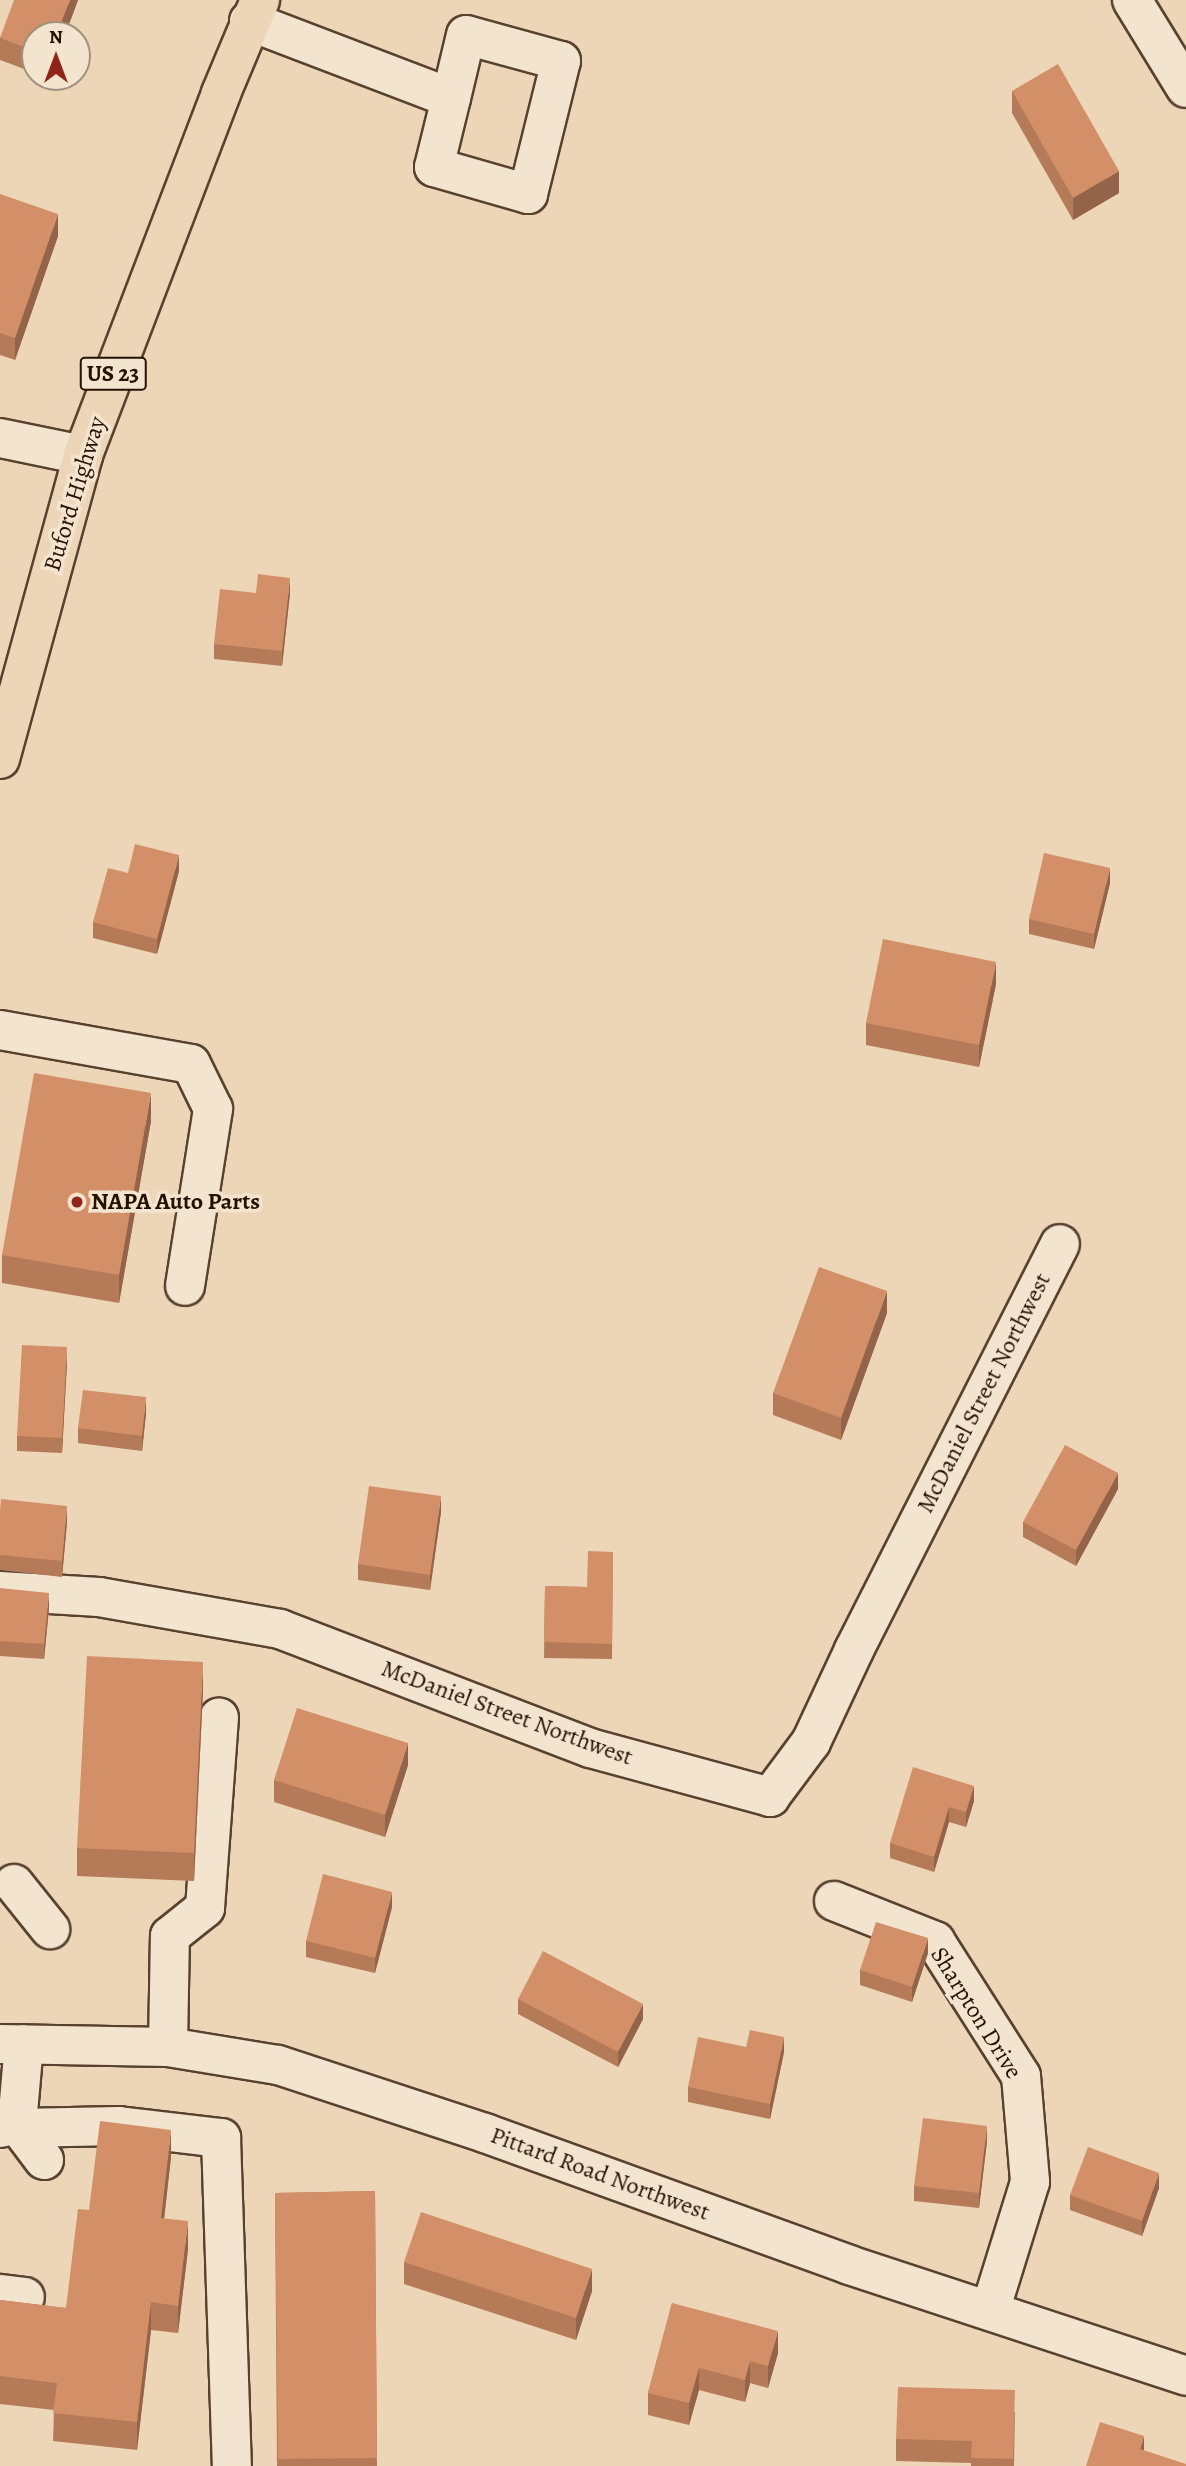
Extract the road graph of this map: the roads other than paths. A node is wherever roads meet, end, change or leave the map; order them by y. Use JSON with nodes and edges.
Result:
{"nodes":[{"id":1,"x":1132,"y":0,"type":"edge"},
{"id":2,"x":255,"y":10,"type":"edge"},
{"id":3,"x":1186,"y":88,"type":"edge"},
{"id":4,"x":451,"y":98,"type":"dead end"},
{"id":5,"x":0,"y":438,"type":"edge"},
{"id":6,"x":83,"y":455,"type":"junction"},
{"id":7,"x":0,"y":759,"type":"edge"},
{"id":8,"x":0,"y":1030,"type":"edge"},
{"id":9,"x":1060,"y":1244,"type":"dead end"},
{"id":10,"x":185,"y":1286,"type":"dead end"},
{"id":11,"x":0,"y":1591,"type":"edge"},
{"id":12,"x":219,"y":1718,"type":"dead end"},
{"id":13,"x":13,"y":1884,"type":"dead end"},
{"id":14,"x":834,"y":1901,"type":"dead end"},
{"id":15,"x":50,"y":1929,"type":"dead end"},
{"id":16,"x":12,"y":2044,"type":"edge"},
{"id":17,"x":168,"y":2046,"type":"junction"},
{"id":18,"x":12,"y":2127,"type":"edge"},
{"id":19,"x":44,"y":2160,"type":"dead end"},
{"id":20,"x":990,"y":2311,"type":"junction"},
{"id":21,"x":1186,"y":2376,"type":"edge"},
{"id":22,"x":232,"y":2466,"type":"edge"}],
"edges":[{"from":1,"to":3,"type":"street"},
{"from":2,"to":4,"type":"street"},
{"from":2,"to":6,"type":"main road","name":"Buford Highway","number":"US 23"},
{"from":5,"to":6,"type":"street"},
{"from":6,"to":7,"type":"main road","name":"Buford Highway","number":"US 23"},
{"from":8,"to":10,"type":"street"},
{"from":9,"to":11,"type":"street","name":"McDaniel Street Northwest"},
{"from":12,"to":17,"type":"street"},
{"from":13,"to":15,"type":"street"},
{"from":14,"to":20,"type":"street","name":"Sharpton Drive"},
{"from":16,"to":17,"type":"street","name":"Pittard Road Northwest"},
{"from":16,"to":18,"type":"street"},
{"from":17,"to":20,"type":"street","name":"Pittard Road Northwest"},
{"from":18,"to":19,"type":"street"},
{"from":18,"to":22,"type":"street"},
{"from":20,"to":21,"type":"street","name":"Pittard Road Northwest"}]}
